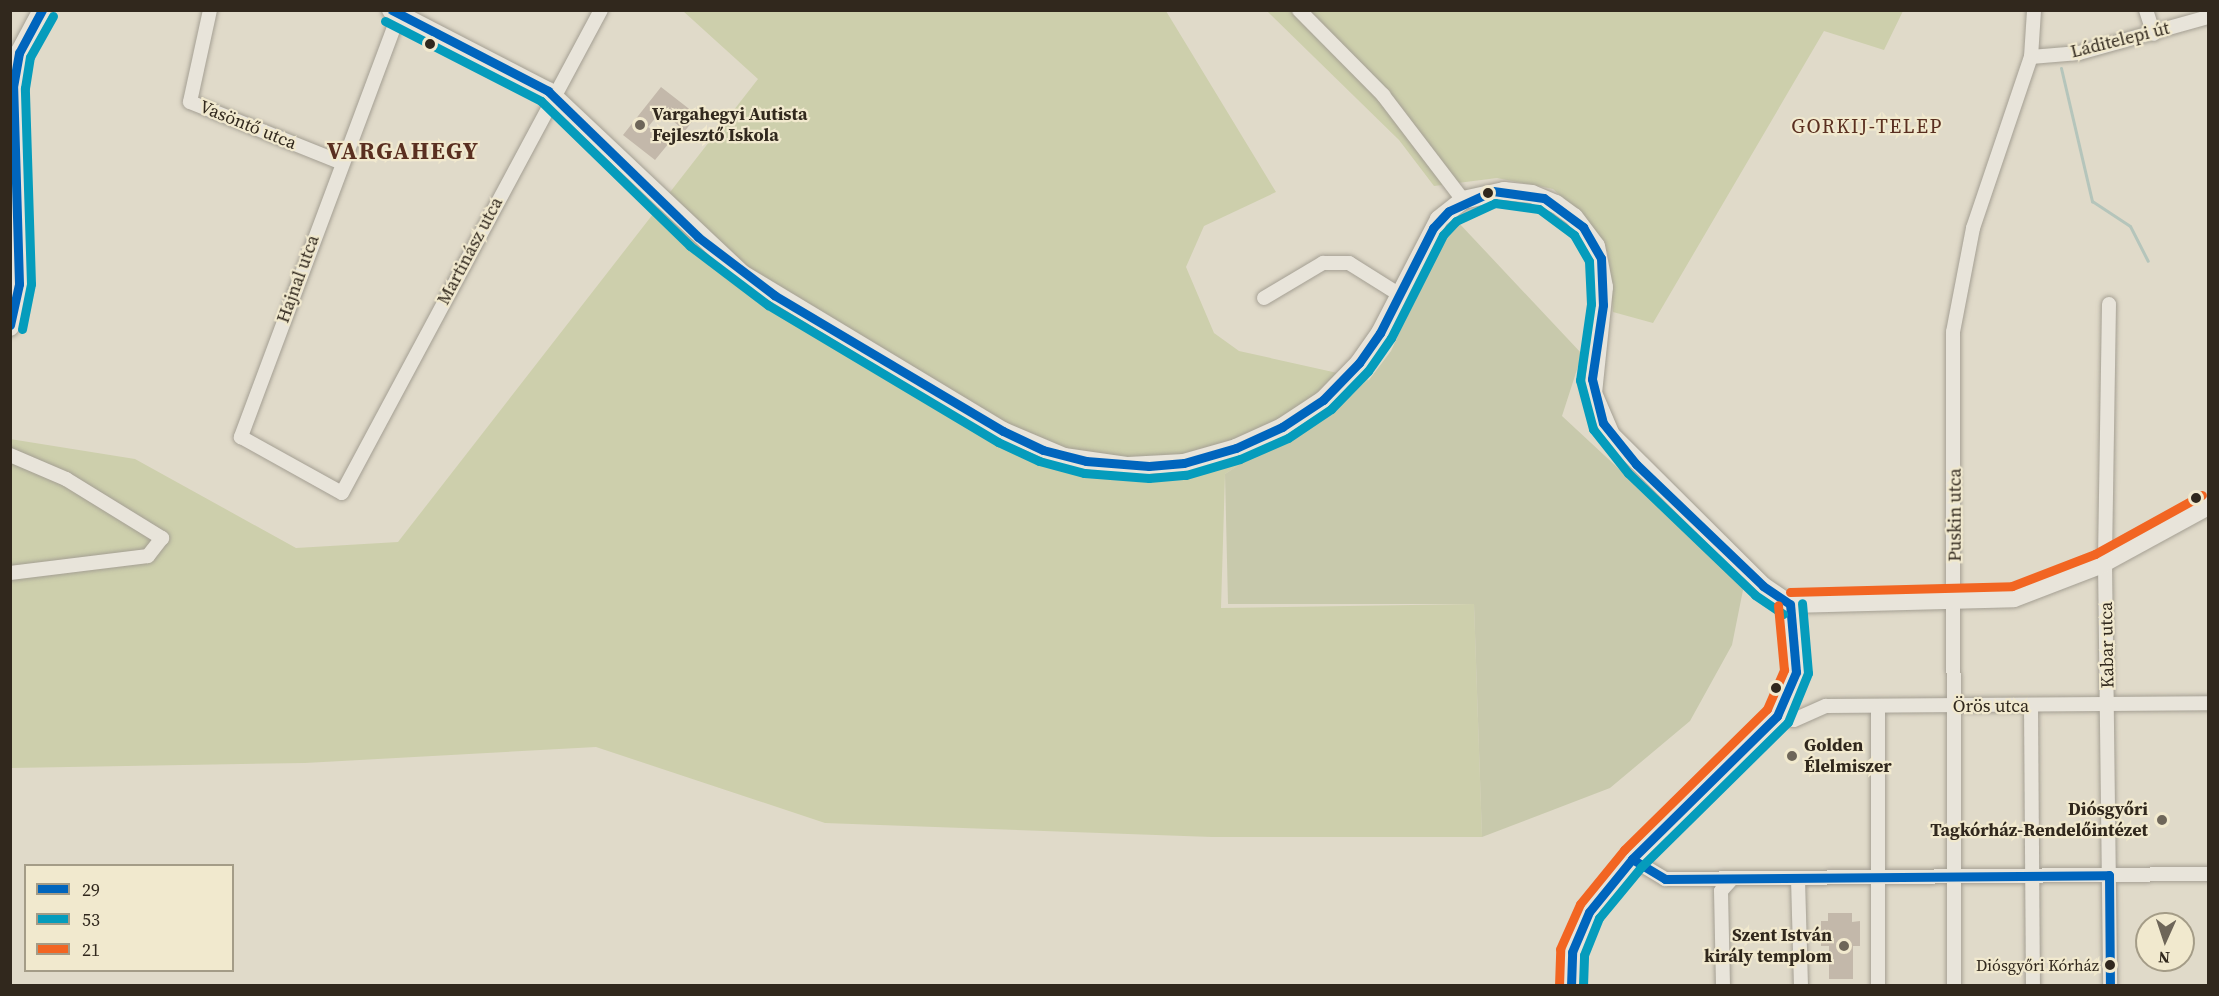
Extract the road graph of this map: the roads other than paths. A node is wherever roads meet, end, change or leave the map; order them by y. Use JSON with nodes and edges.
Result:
{"nodes":[{"id":1,"x":42,"y":10,"type":"edge"},
{"id":2,"x":210,"y":10,"type":"edge"},
{"id":3,"x":601,"y":10,"type":"edge"},
{"id":4,"x":1299,"y":10,"type":"edge"},
{"id":5,"x":2034,"y":10,"type":"edge"},
{"id":6,"x":2146,"y":10,"type":"edge"},
{"id":7,"x":395,"y":12,"type":"edge"},
{"id":8,"x":2208,"y":17,"type":"edge"},
{"id":9,"x":2154,"y":34,"type":"junction"},
{"id":10,"x":2031,"y":57,"type":"junction"},
{"id":11,"x":555,"y":97,"type":"junction"},
{"id":12,"x":340,"y":162,"type":"junction"},
{"id":13,"x":1463,"y":200,"type":"junction"},
{"id":14,"x":1400,"y":295,"type":"junction"},
{"id":15,"x":1264,"y":298,"type":"dead end"},
{"id":16,"x":2109,"y":304,"type":"dead end"},
{"id":17,"x":10,"y":327,"type":"edge"},
{"id":18,"x":10,"y":455,"type":"edge"},
{"id":19,"x":342,"y":493,"type":"joint"},
{"id":20,"x":2208,"y":506,"type":"edge"},
{"id":21,"x":2105,"y":562,"type":"junction"},
{"id":22,"x":10,"y":573,"type":"edge"},
{"id":23,"x":1956,"y":601,"type":"junction"},
{"id":24,"x":1790,"y":604,"type":"junction"},
{"id":25,"x":2208,"y":703,"type":"edge"},
{"id":26,"x":2031,"y":705,"type":"junction"},
{"id":27,"x":2108,"y":705,"type":"junction"},
{"id":28,"x":1878,"y":706,"type":"junction"},
{"id":29,"x":1955,"y":706,"type":"junction"},
{"id":30,"x":1777,"y":716,"type":"junction"},
{"id":31,"x":1632,"y":859,"type":"junction"},
{"id":32,"x":2208,"y":874,"type":"edge"},
{"id":33,"x":2109,"y":875,"type":"junction"},
{"id":34,"x":2032,"y":876,"type":"junction"},
{"id":35,"x":1953,"y":877,"type":"junction"},
{"id":36,"x":1876,"y":878,"type":"junction"},
{"id":37,"x":1798,"y":879,"type":"junction"},
{"id":38,"x":1731,"y":880,"type":"junction"},
{"id":39,"x":1570,"y":986,"type":"edge"},
{"id":40,"x":1724,"y":986,"type":"edge"},
{"id":41,"x":1801,"y":986,"type":"edge"},
{"id":42,"x":1878,"y":986,"type":"edge"},
{"id":43,"x":1954,"y":986,"type":"edge"},
{"id":44,"x":2033,"y":986,"type":"edge"},
{"id":45,"x":2110,"y":986,"type":"edge"}],
"edges":[{"from":1,"to":17,"type":"main road"},
{"from":2,"to":12,"type":"street","name":"Vasöntő utca"},
{"from":3,"to":11,"type":"street","name":"Martinász utca"},
{"from":4,"to":13,"type":"street"},
{"from":5,"to":10,"type":"street","name":"Puskin utca"},
{"from":6,"to":9,"type":"street"},
{"from":7,"to":11,"type":"main road"},
{"from":7,"to":12,"type":"street","name":"Hajnal utca"},
{"from":8,"to":9,"type":"street","name":"Láditelepi út"},
{"from":9,"to":10,"type":"street","name":"Láditelepi út"},
{"from":10,"to":23,"type":"street","name":"Puskin utca"},
{"from":11,"to":14,"type":"main road"},
{"from":11,"to":19,"type":"street","name":"Martinász utca"},
{"from":12,"to":19,"type":"street","name":"Hajnal utca"},
{"from":13,"to":14,"type":"main road"},
{"from":13,"to":24,"type":"main road"},
{"from":14,"to":15,"type":"street"},
{"from":16,"to":21,"type":"street","name":"Kabar utca"},
{"from":18,"to":22,"type":"street"},
{"from":20,"to":21,"type":"main road"},
{"from":21,"to":23,"type":"main road"},
{"from":21,"to":27,"type":"street","name":"Kabar utca"},
{"from":23,"to":24,"type":"main road"},
{"from":23,"to":29,"type":"street","name":"Puskin utca"},
{"from":24,"to":30,"type":"main road"},
{"from":25,"to":27,"type":"street","name":"Örös utca"},
{"from":26,"to":27,"type":"street","name":"Örös utca"},
{"from":26,"to":29,"type":"street","name":"Örös utca"},
{"from":26,"to":34,"type":"street"},
{"from":27,"to":33,"type":"street","name":"Kabar utca"},
{"from":28,"to":29,"type":"street","name":"Örös utca"},
{"from":28,"to":30,"type":"street","name":"Örös utca"},
{"from":28,"to":36,"type":"street"},
{"from":29,"to":35,"type":"street","name":"Puskin utca"},
{"from":30,"to":31,"type":"main road"},
{"from":31,"to":38,"type":"street"},
{"from":31,"to":39,"type":"main road"},
{"from":32,"to":33,"type":"street"},
{"from":33,"to":34,"type":"street"},
{"from":33,"to":45,"type":"street","name":"Kabar utca"},
{"from":34,"to":35,"type":"street"},
{"from":34,"to":44,"type":"street"},
{"from":35,"to":36,"type":"street"},
{"from":35,"to":43,"type":"street","name":"Puskin utca"},
{"from":36,"to":37,"type":"street"},
{"from":36,"to":42,"type":"street"},
{"from":37,"to":38,"type":"street"},
{"from":37,"to":41,"type":"street"},
{"from":38,"to":40,"type":"street"}]}
